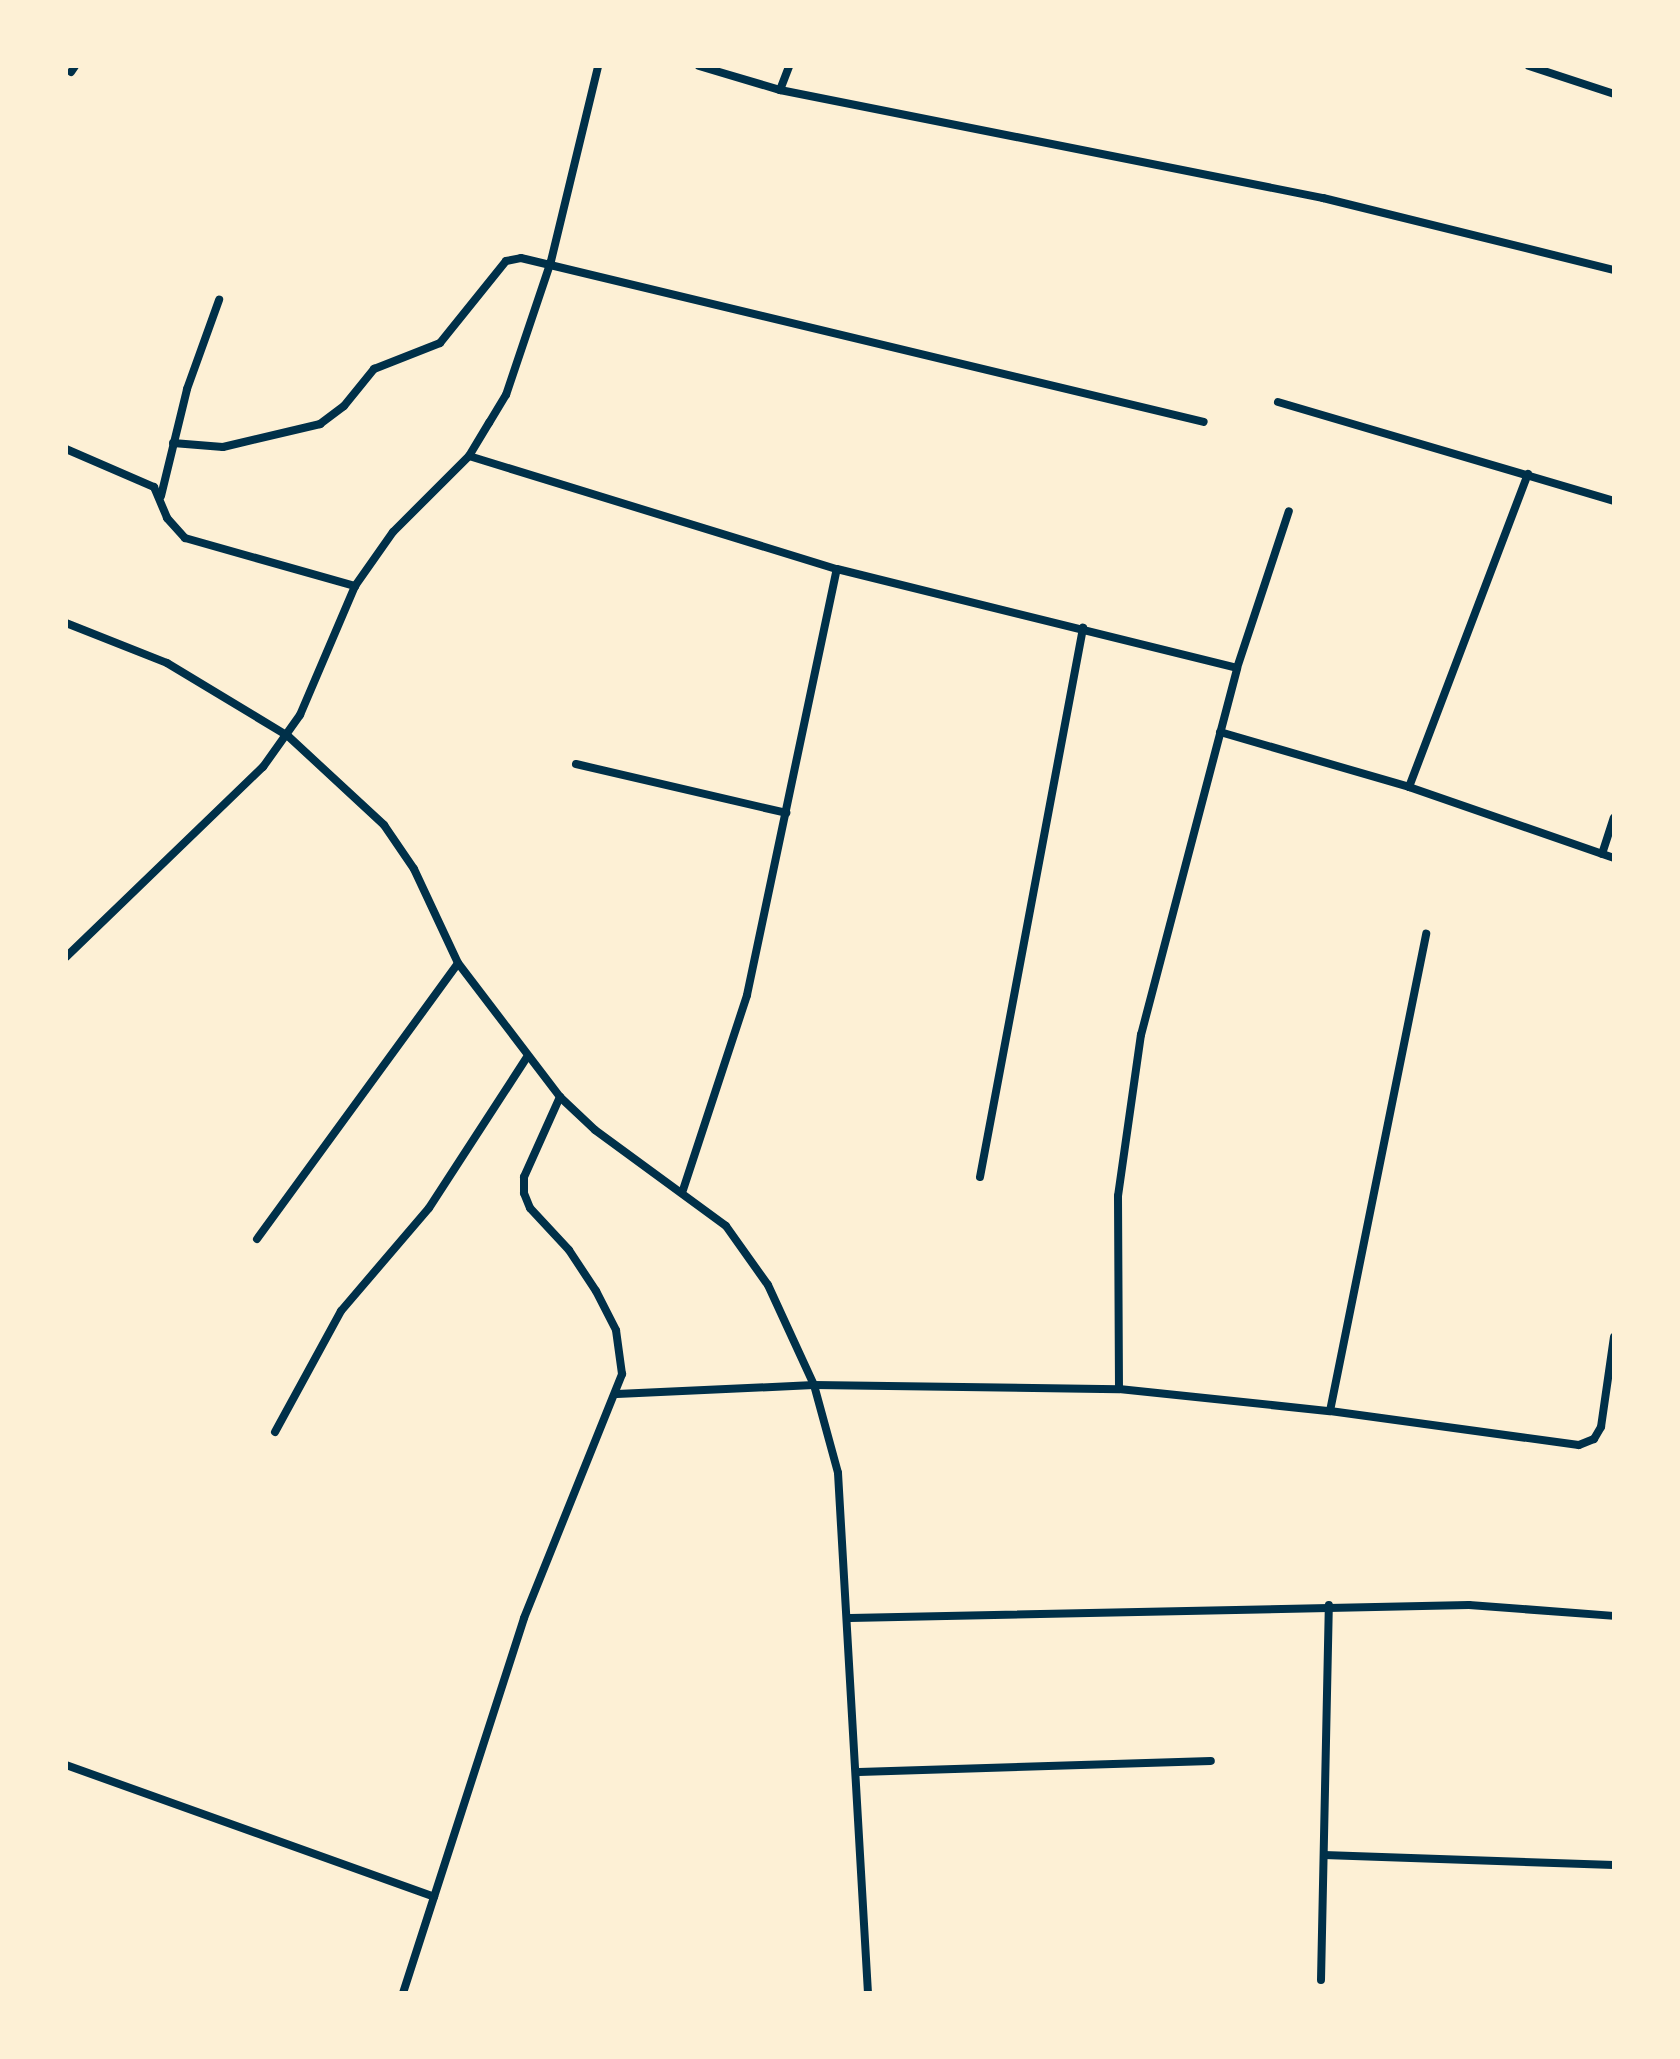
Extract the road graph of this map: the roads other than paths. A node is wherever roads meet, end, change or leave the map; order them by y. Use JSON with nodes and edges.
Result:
{"nodes":[{"id":1,"x":598,"y":66,"type":"edge"},
{"id":2,"x":699,"y":66,"type":"edge"},
{"id":3,"x":789,"y":66,"type":"edge"},
{"id":4,"x":1529,"y":66,"type":"edge"},
{"id":5,"x":780,"y":90,"type":"junction"},
{"id":6,"x":1614,"y":94,"type":"edge"},
{"id":7,"x":551,"y":261,"type":"junction"},
{"id":8,"x":1614,"y":270,"type":"edge"},
{"id":9,"x":219,"y":300,"type":"dead end"},
{"id":10,"x":1278,"y":402,"type":"dead end"},
{"id":11,"x":1204,"y":422,"type":"dead end"},
{"id":12,"x":173,"y":443,"type":"junction"},
{"id":13,"x":66,"y":449,"type":"edge"},
{"id":14,"x":469,"y":456,"type":"junction"},
{"id":15,"x":1528,"y":474,"type":"junction"},
{"id":16,"x":161,"y":496,"type":"junction"},
{"id":17,"x":1614,"y":501,"type":"edge"},
{"id":18,"x":1289,"y":511,"type":"dead end"},
{"id":19,"x":837,"y":569,"type":"junction"},
{"id":20,"x":355,"y":586,"type":"junction"},
{"id":21,"x":66,"y":623,"type":"edge"},
{"id":22,"x":1083,"y":628,"type":"junction"},
{"id":23,"x":1237,"y":668,"type":"junction"},
{"id":24,"x":1220,"y":732,"type":"junction"},
{"id":25,"x":288,"y":736,"type":"junction"},
{"id":26,"x":576,"y":764,"type":"dead end"},
{"id":27,"x":1409,"y":787,"type":"junction"},
{"id":28,"x":786,"y":813,"type":"junction"},
{"id":29,"x":1614,"y":818,"type":"edge"},
{"id":30,"x":1602,"y":854,"type":"junction"},
{"id":31,"x":1614,"y":858,"type":"edge"},
{"id":32,"x":1426,"y":934,"type":"dead end"},
{"id":33,"x":66,"y":957,"type":"edge"},
{"id":34,"x":458,"y":963,"type":"junction"},
{"id":35,"x":527,"y":1057,"type":"junction"},
{"id":36,"x":560,"y":1097,"type":"junction"},
{"id":37,"x":980,"y":1177,"type":"dead end"},
{"id":38,"x":683,"y":1190,"type":"junction"},
{"id":39,"x":257,"y":1239,"type":"dead end"},
{"id":40,"x":1614,"y":1337,"type":"edge"},
{"id":41,"x":1613,"y":1362,"type":"edge"},
{"id":42,"x":814,"y":1385,"type":"junction"},
{"id":43,"x":1119,"y":1389,"type":"junction"},
{"id":44,"x":617,"y":1394,"type":"junction"},
{"id":45,"x":1330,"y":1411,"type":"junction"},
{"id":46,"x":275,"y":1432,"type":"dead end"},
{"id":47,"x":1329,"y":1605,"type":"junction"},
{"id":48,"x":1614,"y":1616,"type":"edge"},
{"id":49,"x":850,"y":1618,"type":"junction"},
{"id":50,"x":1211,"y":1761,"type":"dead end"},
{"id":51,"x":66,"y":1765,"type":"edge"},
{"id":52,"x":859,"y":1772,"type":"junction"},
{"id":53,"x":1324,"y":1855,"type":"junction"},
{"id":54,"x":1614,"y":1865,"type":"edge"},
{"id":55,"x":434,"y":1897,"type":"junction"},
{"id":56,"x":1321,"y":1980,"type":"dead end"},
{"id":57,"x":403,"y":1993,"type":"edge"},
{"id":58,"x":868,"y":1993,"type":"edge"}],
"edges":[{"from":1,"to":7,"type":"street"},
{"from":2,"to":5,"type":"street"},
{"from":3,"to":5,"type":"street"},
{"from":4,"to":6,"type":"street"},
{"from":5,"to":8,"type":"street"},
{"from":7,"to":11,"type":"street"},
{"from":7,"to":12,"type":"street"},
{"from":7,"to":14,"type":"street"},
{"from":9,"to":12,"type":"street"},
{"from":10,"to":15,"type":"street"},
{"from":12,"to":16,"type":"street"},
{"from":13,"to":16,"type":"street"},
{"from":14,"to":19,"type":"street"},
{"from":14,"to":20,"type":"street"},
{"from":15,"to":17,"type":"street"},
{"from":15,"to":27,"type":"street"},
{"from":16,"to":20,"type":"street"},
{"from":18,"to":23,"type":"street"},
{"from":19,"to":22,"type":"street"},
{"from":19,"to":28,"type":"street"},
{"from":20,"to":25,"type":"street"},
{"from":21,"to":25,"type":"street"},
{"from":22,"to":23,"type":"street"},
{"from":22,"to":37,"type":"street"},
{"from":23,"to":24,"type":"street"},
{"from":24,"to":27,"type":"street"},
{"from":24,"to":43,"type":"street"},
{"from":25,"to":33,"type":"street"},
{"from":25,"to":34,"type":"street"},
{"from":26,"to":28,"type":"street"},
{"from":27,"to":30,"type":"street"},
{"from":28,"to":38,"type":"street"},
{"from":29,"to":30,"type":"street"},
{"from":30,"to":31,"type":"street"},
{"from":32,"to":45,"type":"street"},
{"from":34,"to":35,"type":"street"},
{"from":34,"to":39,"type":"street"},
{"from":35,"to":36,"type":"street"},
{"from":35,"to":46,"type":"street"},
{"from":36,"to":38,"type":"street"},
{"from":36,"to":44,"type":"street"},
{"from":38,"to":42,"type":"street"},
{"from":40,"to":41,"type":"street"},
{"from":41,"to":45,"type":"street"},
{"from":42,"to":43,"type":"street"},
{"from":42,"to":44,"type":"street"},
{"from":42,"to":49,"type":"street"},
{"from":43,"to":45,"type":"street"},
{"from":44,"to":55,"type":"street"},
{"from":47,"to":48,"type":"street"},
{"from":47,"to":49,"type":"street"},
{"from":47,"to":53,"type":"street"},
{"from":49,"to":52,"type":"street"},
{"from":50,"to":52,"type":"street"},
{"from":51,"to":55,"type":"street"},
{"from":52,"to":58,"type":"street"},
{"from":53,"to":54,"type":"street"},
{"from":53,"to":56,"type":"street"},
{"from":55,"to":57,"type":"street"}]}
